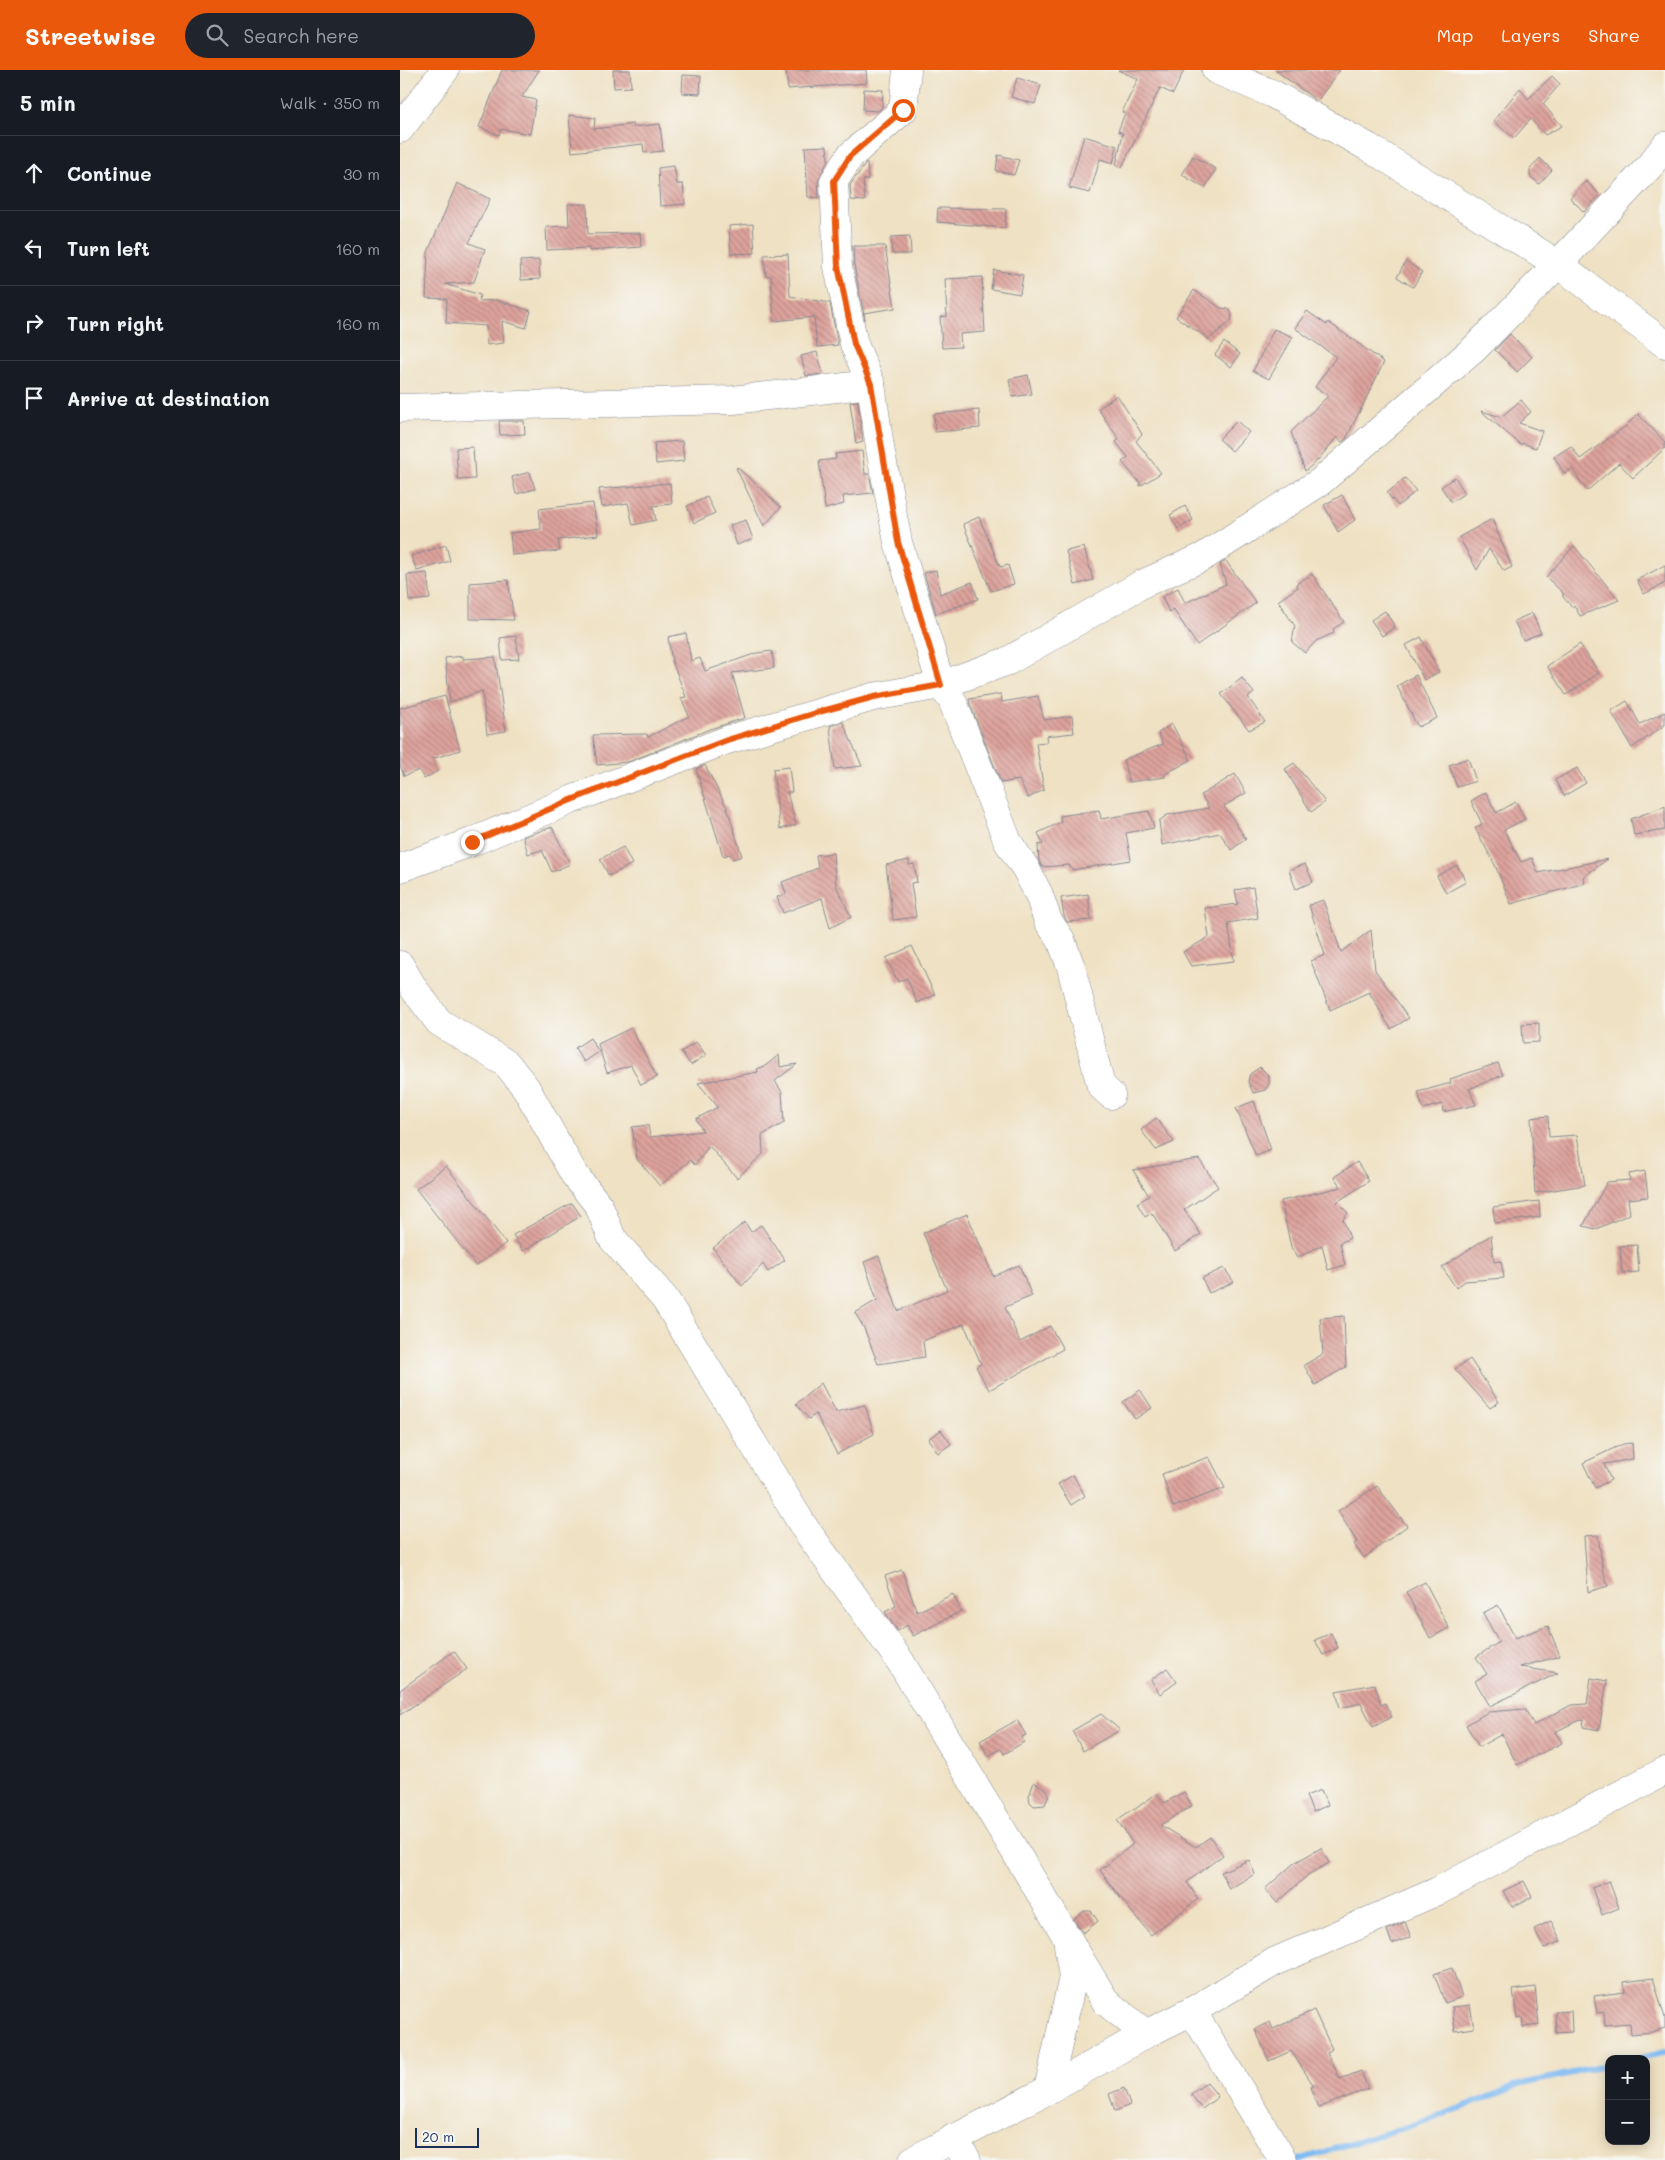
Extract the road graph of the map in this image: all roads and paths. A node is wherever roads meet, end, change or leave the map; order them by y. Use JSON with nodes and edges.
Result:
{"nodes":[{"id":1,"x":445,"y":70,"type":"edge"},
{"id":2,"x":907,"y":70,"type":"edge"},
{"id":3,"x":1216,"y":70,"type":"edge"},
{"id":4,"x":400,"y":129,"type":"edge"},
{"id":5,"x":1665,"y":146,"type":"edge"},
{"id":6,"x":1558,"y":264,"type":"junction"},
{"id":7,"x":1665,"y":344,"type":"edge"},
{"id":8,"x":871,"y":384,"type":"junction"},
{"id":9,"x":400,"y":408,"type":"edge"},
{"id":10,"x":941,"y":685,"type":"junction"},
{"id":11,"x":400,"y":868,"type":"edge"},
{"id":12,"x":400,"y":965,"type":"edge"},
{"id":13,"x":1111,"y":1095,"type":"dead end"},
{"id":14,"x":1665,"y":1771,"type":"edge"},
{"id":15,"x":1067,"y":1938,"type":"junction"},
{"id":16,"x":1192,"y":2011,"type":"junction"},
{"id":17,"x":1146,"y":2034,"type":"junction"},
{"id":18,"x":1048,"y":2090,"type":"junction"},
{"id":19,"x":960,"y":2149,"type":"edge"},
{"id":20,"x":913,"y":2160,"type":"edge"},
{"id":21,"x":1283,"y":2160,"type":"edge"}],
"edges":[{"from":1,"to":4,"type":"street"},
{"from":2,"to":8,"type":"street"},
{"from":3,"to":6,"type":"street"},
{"from":5,"to":6,"type":"street"},
{"from":6,"to":7,"type":"street"},
{"from":6,"to":10,"type":"street"},
{"from":8,"to":9,"type":"street"},
{"from":8,"to":10,"type":"street"},
{"from":10,"to":11,"type":"street"},
{"from":10,"to":13,"type":"street"},
{"from":12,"to":15,"type":"street"},
{"from":14,"to":16,"type":"street"},
{"from":15,"to":17,"type":"street"},
{"from":15,"to":18,"type":"street"},
{"from":16,"to":17,"type":"street"},
{"from":16,"to":21,"type":"street"},
{"from":17,"to":18,"type":"street"},
{"from":18,"to":19,"type":"street"},
{"from":19,"to":20,"type":"street"}]}
